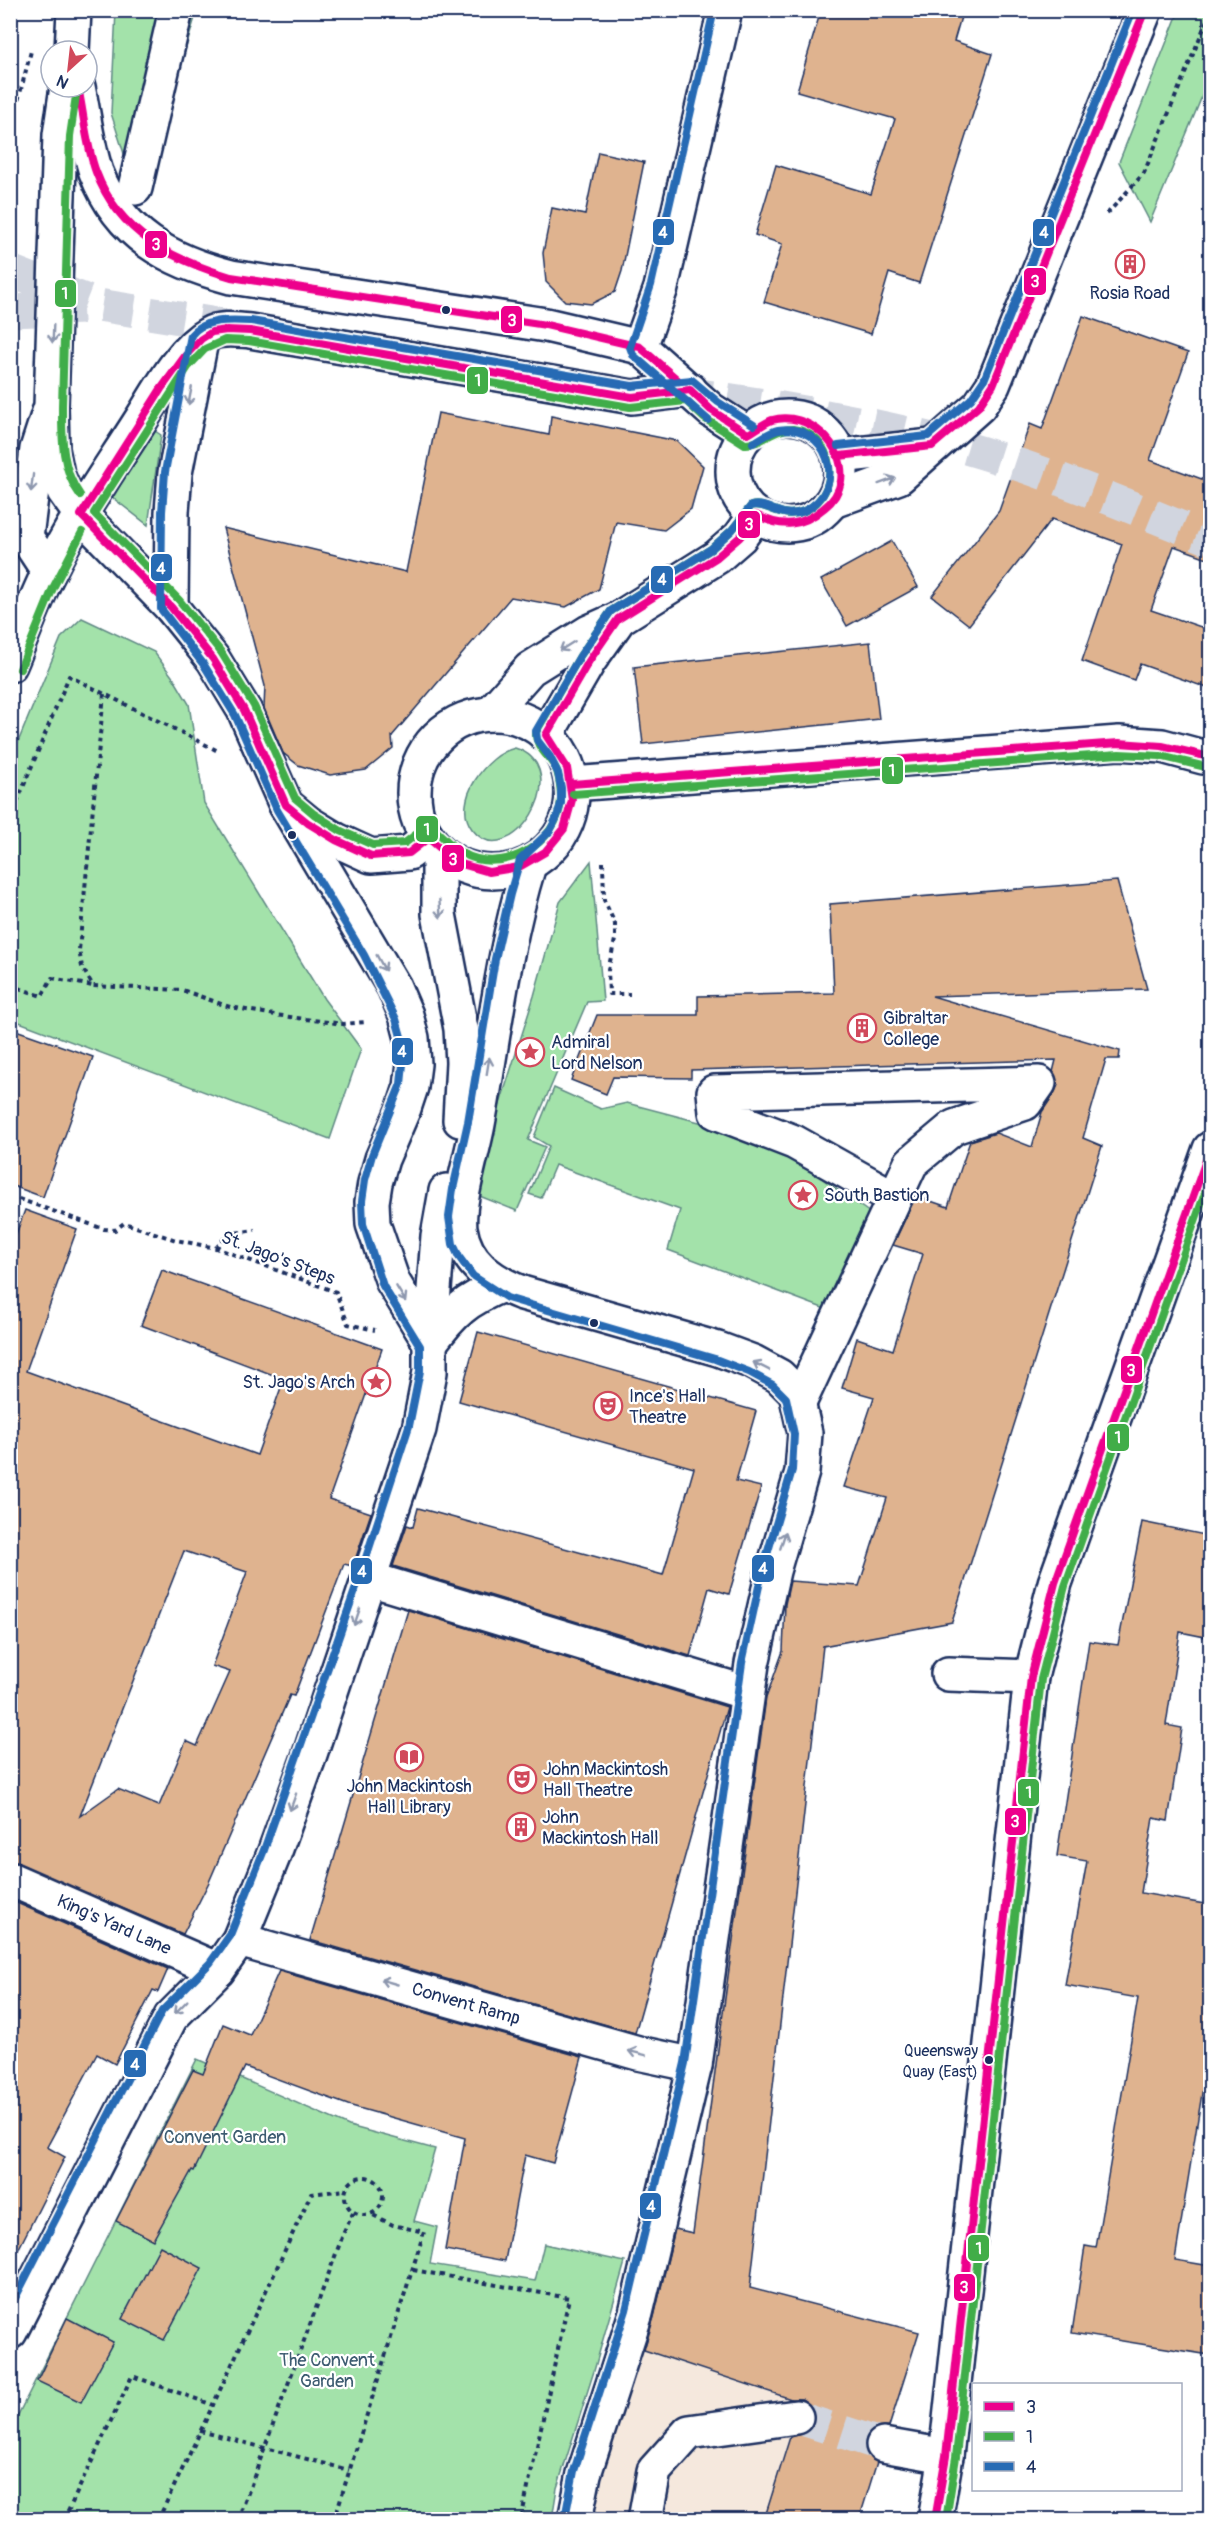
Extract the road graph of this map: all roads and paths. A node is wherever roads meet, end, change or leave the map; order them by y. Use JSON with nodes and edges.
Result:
{"nodes":[{"id":1,"x":74,"y":10,"type":"edge"},
{"id":2,"x":176,"y":10,"type":"edge"},
{"id":3,"x":725,"y":10,"type":"edge"},
{"id":4,"x":1145,"y":10,"type":"edge"},
{"id":5,"x":1210,"y":13,"type":"edge"},
{"id":6,"x":73,"y":39,"type":"edge"},
{"id":7,"x":65,"y":99,"type":"edge"},
{"id":8,"x":80,"y":99,"type":"edge"},
{"id":9,"x":135,"y":188,"type":"dead end"},
{"id":10,"x":1105,"y":216,"type":"dead end"},
{"id":11,"x":201,"y":339,"type":"junction"},
{"id":12,"x":640,"y":347,"type":"junction"},
{"id":13,"x":690,"y":390,"type":"junction"},
{"id":14,"x":51,"y":406,"type":"junction"},
{"id":15,"x":748,"y":434,"type":"junction"},
{"id":16,"x":932,"y":446,"type":"junction"},
{"id":17,"x":839,"y":456,"type":"junction"},
{"id":18,"x":833,"y":501,"type":"junction"},
{"id":19,"x":81,"y":515,"type":"junction"},
{"id":20,"x":756,"y":515,"type":"junction"},
{"id":21,"x":49,"y":572,"type":"junction"},
{"id":22,"x":171,"y":607,"type":"junction"},
{"id":23,"x":618,"y":619,"type":"junction"},
{"id":24,"x":10,"y":665,"type":"edge"},
{"id":25,"x":104,"y":694,"type":"junction"},
{"id":26,"x":490,"y":714,"type":"junction"},
{"id":27,"x":546,"y":735,"type":"junction"},
{"id":28,"x":225,"y":754,"type":"dead end"},
{"id":29,"x":1210,"y":757,"type":"edge"},
{"id":30,"x":572,"y":784,"type":"junction"},
{"id":31,"x":285,"y":805,"type":"junction"},
{"id":32,"x":10,"y":819,"type":"edge"},
{"id":33,"x":433,"y":845,"type":"junction"},
{"id":34,"x":603,"y":862,"type":"dead end"},
{"id":35,"x":529,"y":865,"type":"junction"},
{"id":36,"x":10,"y":984,"type":"edge"},
{"id":37,"x":93,"y":986,"type":"junction"},
{"id":38,"x":630,"y":994,"type":"dead end"},
{"id":39,"x":367,"y":1022,"type":"dead end"},
{"id":40,"x":1210,"y":1149,"type":"edge"},
{"id":41,"x":10,"y":1196,"type":"edge"},
{"id":42,"x":894,"y":1198,"type":"junction"},
{"id":43,"x":255,"y":1230,"type":"dead end"},
{"id":44,"x":216,"y":1248,"type":"junction"},
{"id":45,"x":502,"y":1286,"type":"junction"},
{"id":46,"x":376,"y":1331,"type":"dead end"},
{"id":47,"x":430,"y":1343,"type":"junction"},
{"id":48,"x":799,"y":1403,"type":"junction"},
{"id":49,"x":370,"y":1579,"type":"junction"},
{"id":50,"x":948,"y":1674,"type":"dead end"},
{"id":51,"x":1031,"y":1677,"type":"junction"},
{"id":52,"x":747,"y":1693,"type":"junction"},
{"id":53,"x":10,"y":1879,"type":"edge"},
{"id":54,"x":239,"y":1940,"type":"junction"},
{"id":55,"x":218,"y":1970,"type":"junction"},
{"id":56,"x":694,"y":2065,"type":"junction"},
{"id":57,"x":346,"y":2190,"type":"junction"},
{"id":58,"x":353,"y":2212,"type":"junction"},
{"id":59,"x":371,"y":2214,"type":"junction"},
{"id":60,"x":413,"y":2270,"type":"junction"},
{"id":61,"x":18,"y":2297,"type":"edge"},
{"id":62,"x":10,"y":2332,"type":"edge"},
{"id":63,"x":213,"y":2405,"type":"junction"},
{"id":64,"x":796,"y":2417,"type":"tunnel mouth"},
{"id":65,"x":200,"y":2430,"type":"junction"},
{"id":66,"x":883,"y":2445,"type":"tunnel mouth"},
{"id":67,"x":263,"y":2448,"type":"junction"},
{"id":68,"x":946,"y":2456,"type":"junction"},
{"id":69,"x":349,"y":2470,"type":"junction"},
{"id":70,"x":64,"y":2520,"type":"edge"},
{"id":71,"x":158,"y":2520,"type":"edge"},
{"id":72,"x":238,"y":2520,"type":"edge"},
{"id":73,"x":334,"y":2520,"type":"edge"},
{"id":74,"x":521,"y":2520,"type":"edge"},
{"id":75,"x":575,"y":2520,"type":"edge"},
{"id":76,"x":645,"y":2520,"type":"edge"},
{"id":77,"x":935,"y":2520,"type":"edge"}],
"edges":[{"from":1,"to":6,"type":"street"},
{"from":2,"to":9,"type":"street"},
{"from":3,"to":12,"type":"street"},
{"from":4,"to":16,"type":"street"},
{"from":5,"to":10,"type":"path"},
{"from":7,"to":14,"type":"street","one_way":true},
{"from":8,"to":12,"type":"street"},
{"from":11,"to":13,"type":"street"},
{"from":11,"to":19,"type":"street"},
{"from":11,"to":22,"type":"street","one_way":true},
{"from":12,"to":13,"type":"street"},
{"from":13,"to":15,"type":"street"},
{"from":14,"to":19,"type":"street"},
{"from":14,"to":21,"type":"street","one_way":true},
{"from":15,"to":17,"type":"street"},
{"from":15,"to":20,"type":"street"},
{"from":16,"to":17,"type":"street"},
{"from":18,"to":16,"type":"street","one_way":true},
{"from":17,"to":18,"type":"street"},
{"from":18,"to":20,"type":"street"},
{"from":19,"to":21,"type":"street"},
{"from":19,"to":22,"type":"street"},
{"from":20,"to":23,"type":"street"},
{"from":21,"to":24,"type":"street"},
{"from":22,"to":31,"type":"street"},
{"from":23,"to":26,"type":"street","one_way":true},
{"from":23,"to":27,"type":"street"},
{"from":25,"to":28,"type":"path"},
{"from":25,"to":32,"type":"path"},
{"from":25,"to":37,"type":"path"},
{"from":26,"to":27,"type":"street"},
{"from":26,"to":33,"type":"street"},
{"from":27,"to":30,"type":"street"},
{"from":29,"to":30,"type":"street"},
{"from":30,"to":35,"type":"street"},
{"from":31,"to":33,"type":"street"},
{"from":31,"to":47,"type":"street","one_way":true},
{"from":33,"to":35,"type":"street"},
{"from":33,"to":47,"type":"street","one_way":true},
{"from":34,"to":38,"type":"path"},
{"from":45,"to":35,"type":"street","one_way":true},
{"from":36,"to":37,"type":"path"},
{"from":37,"to":39,"type":"path"},
{"from":40,"to":51,"type":"street"},
{"from":41,"to":44,"type":"path","name":"St. Jago's Steps"},
{"from":42,"to":42,"type":"street"},
{"from":42,"to":48,"type":"street"},
{"from":43,"to":44,"type":"path"},
{"from":44,"to":46,"type":"path","name":"St. Jago's Steps"},
{"from":45,"to":47,"type":"street"},
{"from":48,"to":45,"type":"street","one_way":true},
{"from":47,"to":49,"type":"street"},
{"from":52,"to":48,"type":"street","one_way":true},
{"from":49,"to":52,"type":"street"},
{"from":49,"to":54,"type":"street","one_way":true},
{"from":50,"to":51,"type":"street"},
{"from":51,"to":68,"type":"street"},
{"from":52,"to":56,"type":"street"},
{"from":53,"to":55,"type":"street","name":"King's Yard Lane"},
{"from":54,"to":55,"type":"street"},
{"from":56,"to":54,"type":"street","name":"Convent Ramp","one_way":true},
{"from":55,"to":61,"type":"street","one_way":true},
{"from":56,"to":75,"type":"street"},
{"from":57,"to":58,"type":"path"},
{"from":57,"to":59,"type":"path"},
{"from":57,"to":63,"type":"path"},
{"from":58,"to":59,"type":"path"},
{"from":58,"to":67,"type":"path"},
{"from":59,"to":60,"type":"path"},
{"from":60,"to":69,"type":"path"},
{"from":60,"to":74,"type":"path"},
{"from":61,"to":62,"type":"street"},
{"from":63,"to":65,"type":"path"},
{"from":63,"to":70,"type":"path"},
{"from":64,"to":76,"type":"street"},
{"from":65,"to":67,"type":"path"},
{"from":65,"to":71,"type":"path"},
{"from":66,"to":68,"type":"street"},
{"from":67,"to":69,"type":"path"},
{"from":67,"to":72,"type":"path"},
{"from":68,"to":77,"type":"street"},
{"from":69,"to":73,"type":"path"}]}
